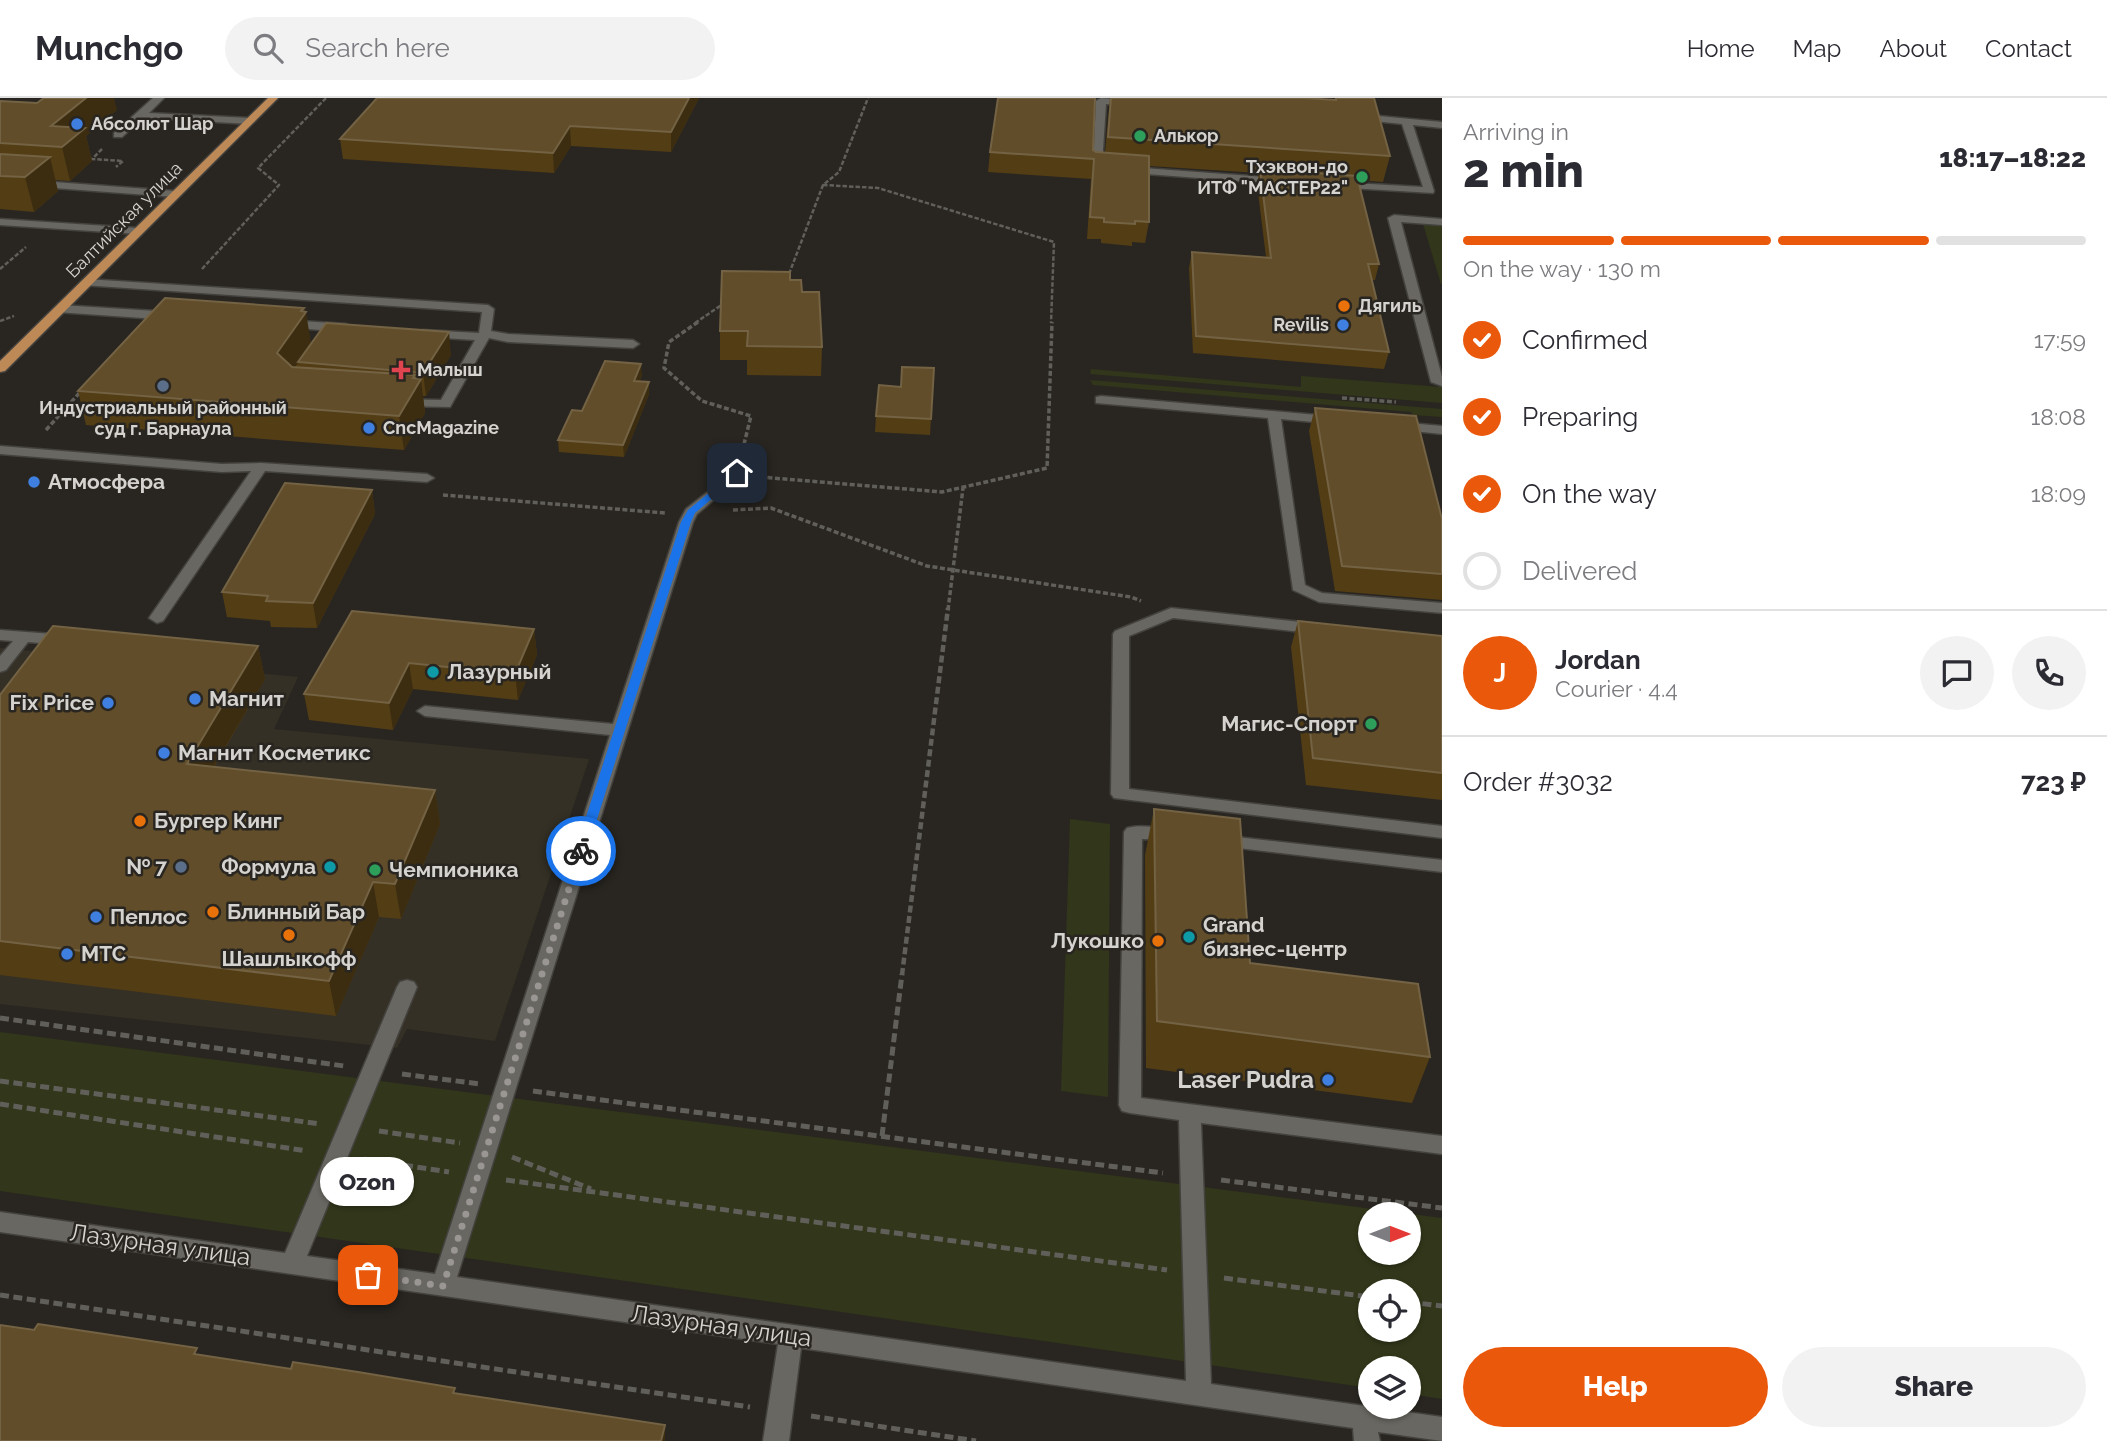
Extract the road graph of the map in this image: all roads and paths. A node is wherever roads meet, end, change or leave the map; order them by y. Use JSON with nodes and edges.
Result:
{"nodes":[{"id":1,"x":159,"y":98,"type":"edge"},
{"id":2,"x":273,"y":98,"type":"edge"},
{"id":3,"x":326,"y":98,"type":"edge"},
{"id":4,"x":868,"y":98,"type":"edge"},
{"id":5,"x":1143,"y":104,"type":"edge"},
{"id":6,"x":140,"y":116,"type":"junction"},
{"id":7,"x":1350,"y":117,"type":"edge"},
{"id":8,"x":1406,"y":120,"type":"junction"},
{"id":9,"x":250,"y":121,"type":"junction"},
{"id":10,"x":1442,"y":125,"type":"edge"},
{"id":11,"x":118,"y":135,"type":"dead end"},
{"id":12,"x":0,"y":181,"type":"edge"},
{"id":13,"x":1291,"y":181,"type":"edge"},
{"id":14,"x":1318,"y":184,"type":"edge"},
{"id":15,"x":823,"y":185,"type":"junction"},
{"id":16,"x":1429,"y":191,"type":"junction"},
{"id":17,"x":1442,"y":192,"type":"edge"},
{"id":18,"x":175,"y":194,"type":"junction"},
{"id":19,"x":0,"y":222,"type":"edge"},
{"id":20,"x":1442,"y":222,"type":"edge"},
{"id":21,"x":138,"y":231,"type":"junction"},
{"id":22,"x":788,"y":278,"type":"edge"},
{"id":23,"x":86,"y":283,"type":"junction"},
{"id":24,"x":184,"y":289,"type":"junction"},
{"id":25,"x":731,"y":302,"type":"edge"},
{"id":26,"x":60,"y":309,"type":"junction"},
{"id":27,"x":14,"y":316,"type":"dead end"},
{"id":28,"x":187,"y":317,"type":"edge"},
{"id":29,"x":0,"y":321,"type":"edge"},
{"id":30,"x":280,"y":323,"type":"edge"},
{"id":31,"x":360,"y":329,"type":"edge"},
{"id":32,"x":415,"y":332,"type":"edge"},
{"id":33,"x":484,"y":335,"type":"junction"},
{"id":34,"x":633,"y":344,"type":"dead end"},
{"id":35,"x":0,"y":367,"type":"edge"},
{"id":36,"x":1442,"y":382,"type":"edge"},
{"id":37,"x":89,"y":383,"type":"edge"},
{"id":38,"x":1101,"y":400,"type":"dead end"},
{"id":39,"x":391,"y":401,"type":"edge"},
{"id":40,"x":1274,"y":415,"type":"junction"},
{"id":41,"x":1351,"y":422,"type":"edge"},
{"id":42,"x":1377,"y":424,"type":"edge"},
{"id":43,"x":1442,"y":430,"type":"edge"},
{"id":44,"x":0,"y":450,"type":"edge"},
{"id":45,"x":25,"y":452,"type":"junction"},
{"id":46,"x":261,"y":467,"type":"junction"},
{"id":47,"x":736,"y":474,"type":"junction"},
{"id":48,"x":427,"y":478,"type":"joint"},
{"id":49,"x":963,"y":488,"type":"junction"},
{"id":50,"x":691,"y":512,"type":"junction"},
{"id":51,"x":952,"y":570,"type":"junction"},
{"id":52,"x":1442,"y":608,"type":"edge"},
{"id":53,"x":1171,"y":613,"type":"junction"},
{"id":54,"x":157,"y":618,"type":"dead end"},
{"id":55,"x":1334,"y":630,"type":"edge"},
{"id":56,"x":0,"y":635,"type":"edge"},
{"id":57,"x":24,"y":637,"type":"junction"},
{"id":58,"x":84,"y":640,"type":"edge"},
{"id":59,"x":0,"y":667,"type":"edge"},
{"id":60,"x":425,"y":711,"type":"dead end"},
{"id":61,"x":618,"y":730,"type":"junction"},
{"id":62,"x":1442,"y":832,"type":"edge"},
{"id":63,"x":1442,"y":866,"type":"edge"},
{"id":64,"x":407,"y":987,"type":"dead end"},
{"id":65,"x":0,"y":1018,"type":"edge"},
{"id":66,"x":372,"y":1070,"type":"junction"},
{"id":67,"x":0,"y":1081,"type":"edge"},
{"id":68,"x":508,"y":1088,"type":"junction"},
{"id":69,"x":0,"y":1104,"type":"edge"},
{"id":70,"x":1190,"y":1113,"type":"junction"},
{"id":71,"x":348,"y":1127,"type":"junction"},
{"id":72,"x":882,"y":1136,"type":"junction"},
{"id":73,"x":1442,"y":1145,"type":"edge"},
{"id":74,"x":488,"y":1147,"type":"junction"},
{"id":75,"x":337,"y":1155,"type":"junction"},
{"id":76,"x":478,"y":1176,"type":"junction"},
{"id":77,"x":1193,"y":1176,"type":"junction"},
{"id":78,"x":599,"y":1192,"type":"junction"},
{"id":79,"x":1442,"y":1208,"type":"edge"},
{"id":80,"x":0,"y":1222,"type":"edge"},
{"id":81,"x":292,"y":1264,"type":"junction"},
{"id":82,"x":1196,"y":1274,"type":"junction"},
{"id":83,"x":443,"y":1286,"type":"junction"},
{"id":84,"x":0,"y":1295,"type":"edge"},
{"id":85,"x":1358,"y":1295,"type":"edge"},
{"id":86,"x":1421,"y":1303,"type":"edge"},
{"id":87,"x":1442,"y":1306,"type":"edge"},
{"id":88,"x":791,"y":1336,"type":"junction"},
{"id":89,"x":1199,"y":1394,"type":"junction"},
{"id":90,"x":780,"y":1412,"type":"junction"},
{"id":91,"x":1365,"y":1429,"type":"edge"},
{"id":92,"x":1442,"y":1429,"type":"edge"},
{"id":93,"x":776,"y":1441,"type":"edge"},
{"id":94,"x":976,"y":1441,"type":"edge"}],
"edges":[{"from":1,"to":6,"type":"street"},
{"from":2,"to":9,"type":"main road","name":"Балтийская улица"},
{"from":3,"to":24,"type":"path"},
{"from":4,"to":15,"type":"path"},
{"from":5,"to":13,"type":"street"},
{"from":6,"to":9,"type":"street"},
{"from":6,"to":11,"type":"street"},
{"from":7,"to":8,"type":"street"},
{"from":8,"to":10,"type":"street"},
{"from":8,"to":16,"type":"street"},
{"from":9,"to":18,"type":"main road","name":"Балтийская улица"},
{"from":12,"to":18,"type":"street"},
{"from":14,"to":16,"type":"street"},
{"from":15,"to":22,"type":"path"},
{"from":15,"to":49,"type":"path"},
{"from":16,"to":17,"type":"street"},
{"from":18,"to":21,"type":"main road","name":"Балтийская улица"},
{"from":19,"to":21,"type":"street"},
{"from":20,"to":36,"type":"street"},
{"from":21,"to":23,"type":"main road","name":"Балтийская улица"},
{"from":23,"to":24,"type":"street"},
{"from":23,"to":26,"type":"main road","name":"Балтийская улица"},
{"from":24,"to":33,"type":"street"},
{"from":25,"to":47,"type":"path"},
{"from":26,"to":28,"type":"street"},
{"from":26,"to":35,"type":"main road","name":"Балтийская улица"},
{"from":27,"to":29,"type":"path"},
{"from":30,"to":31,"type":"street"},
{"from":32,"to":33,"type":"street"},
{"from":33,"to":34,"type":"street"},
{"from":33,"to":39,"type":"street"},
{"from":37,"to":45,"type":"path"},
{"from":38,"to":40,"type":"street"},
{"from":40,"to":41,"type":"street"},
{"from":40,"to":52,"type":"street"},
{"from":42,"to":43,"type":"street"},
{"from":44,"to":45,"type":"street"},
{"from":45,"to":46,"type":"street"},
{"from":46,"to":48,"type":"street"},
{"from":46,"to":54,"type":"street"},
{"from":47,"to":49,"type":"path"},
{"from":47,"to":50,"type":"street"},
{"from":48,"to":50,"type":"path"},
{"from":49,"to":51,"type":"path"},
{"from":50,"to":51,"type":"path"},
{"from":50,"to":61,"type":"street"},
{"from":51,"to":53,"type":"path"},
{"from":51,"to":72,"type":"path"},
{"from":53,"to":55,"type":"street"},
{"from":53,"to":62,"type":"street"},
{"from":56,"to":57,"type":"street"},
{"from":57,"to":58,"type":"street"},
{"from":57,"to":59,"type":"street"},
{"from":60,"to":61,"type":"street"},
{"from":61,"to":68,"type":"street"},
{"from":63,"to":70,"type":"street"},
{"from":64,"to":66,"type":"street"},
{"from":65,"to":66,"type":"path"},
{"from":66,"to":68,"type":"path"},
{"from":66,"to":71,"type":"street"},
{"from":67,"to":71,"type":"path"},
{"from":68,"to":72,"type":"path"},
{"from":68,"to":74,"type":"street"},
{"from":69,"to":75,"type":"path"},
{"from":70,"to":73,"type":"street"},
{"from":70,"to":77,"type":"street"},
{"from":71,"to":74,"type":"path"},
{"from":71,"to":75,"type":"street"},
{"from":72,"to":77,"type":"path"},
{"from":74,"to":76,"type":"street"},
{"from":74,"to":78,"type":"path"},
{"from":75,"to":76,"type":"path"},
{"from":75,"to":81,"type":"street"},
{"from":76,"to":78,"type":"path"},
{"from":76,"to":83,"type":"street"},
{"from":77,"to":79,"type":"path"},
{"from":77,"to":82,"type":"street"},
{"from":78,"to":82,"type":"path"},
{"from":80,"to":81,"type":"street","name":"Лазурная улица"},
{"from":81,"to":83,"type":"street","name":"Лазурная улица"},
{"from":82,"to":85,"type":"path"},
{"from":82,"to":89,"type":"street"},
{"from":83,"to":88,"type":"street","name":"Лазурная улица"},
{"from":84,"to":90,"type":"path"},
{"from":86,"to":87,"type":"path"},
{"from":88,"to":89,"type":"street","name":"Лазурная улица"},
{"from":88,"to":90,"type":"street"},
{"from":89,"to":91,"type":"street","name":"Лазурная улица"},
{"from":90,"to":93,"type":"street"},
{"from":90,"to":94,"type":"path"},
{"from":91,"to":92,"type":"street","name":"Лазурная улица"}]}
